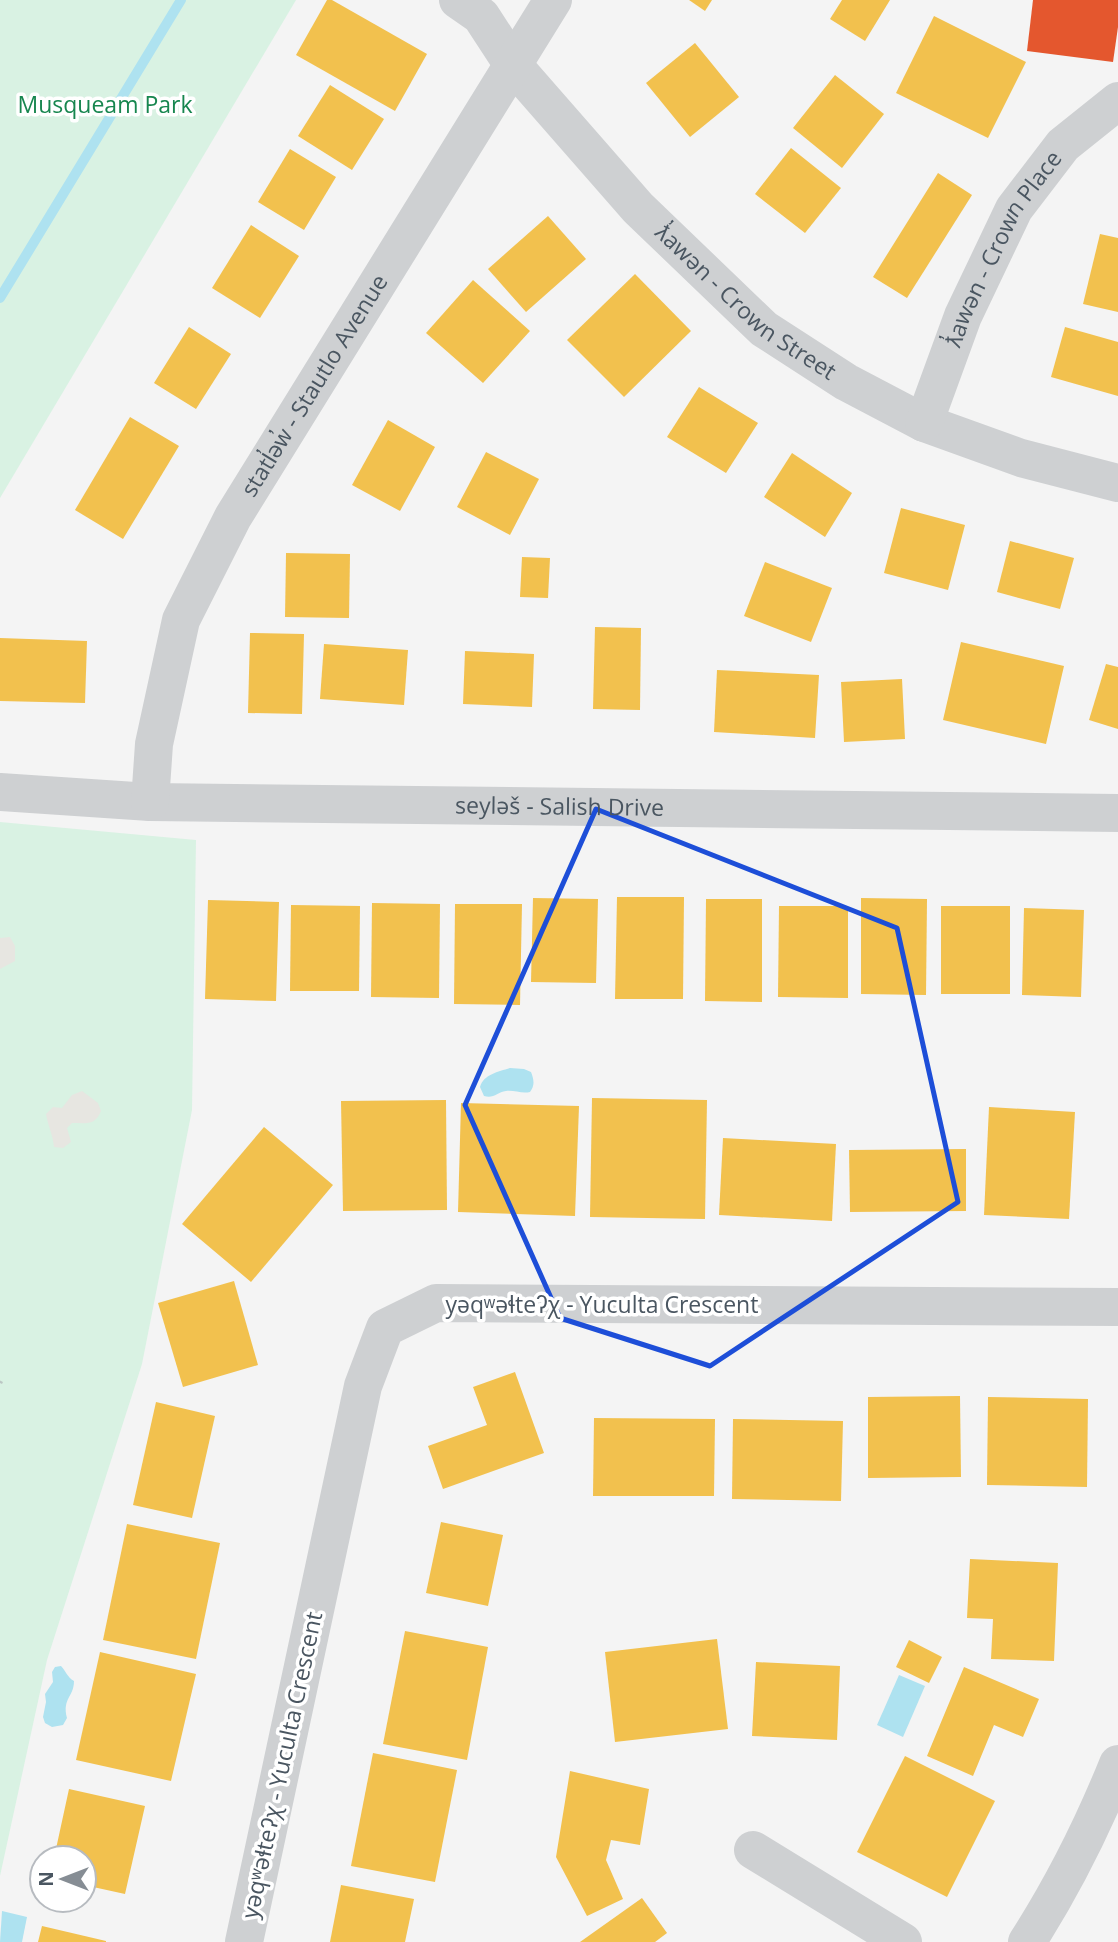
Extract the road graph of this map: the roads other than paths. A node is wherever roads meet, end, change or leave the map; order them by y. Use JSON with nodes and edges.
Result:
{"nodes":[{"id":1,"x":458,"y":0,"type":"edge"},
{"id":2,"x":553,"y":0,"type":"edge"},
{"id":3,"x":513,"y":65,"type":"junction"},
{"id":4,"x":1118,"y":101,"type":"edge"},
{"id":5,"x":924,"y":423,"type":"junction"},
{"id":6,"x":1118,"y":483,"type":"edge"},
{"id":7,"x":0,"y":792,"type":"edge"},
{"id":8,"x":150,"y":802,"type":"junction"},
{"id":9,"x":1118,"y":813,"type":"edge"},
{"id":10,"x":1118,"y":1307,"type":"edge"},
{"id":11,"x":1118,"y":1765,"type":"edge"},
{"id":12,"x":753,"y":1850,"type":"dead end"},
{"id":13,"x":244,"y":1942,"type":"edge"},
{"id":14,"x":903,"y":1942,"type":"edge"},
{"id":15,"x":1027,"y":1942,"type":"edge"}],
"edges":[{"from":1,"to":3,"type":"street","name":"ƛ̓awən - Crown Street"},
{"from":2,"to":3,"type":"street","name":"statl̓əw̓ - Stautlo Avenue"},
{"from":3,"to":5,"type":"street","name":"ƛ̓awən - Crown Street"},
{"from":3,"to":8,"type":"street","name":"statl̓əw̓ - Stautlo Avenue"},
{"from":4,"to":5,"type":"street","name":"ƛ̓awən - Crown Place"},
{"from":5,"to":6,"type":"street","name":"ƛ̓awən - Crown Street"},
{"from":7,"to":8,"type":"street","name":"seyləš - Salish Drive"},
{"from":8,"to":9,"type":"street","name":"seyləš - Salish Drive"},
{"from":10,"to":13,"type":"street","name":"yəqʷəɬteʔχ - Yuculta Crescent"},
{"from":11,"to":15,"type":"street"},
{"from":12,"to":14,"type":"street"}]}
